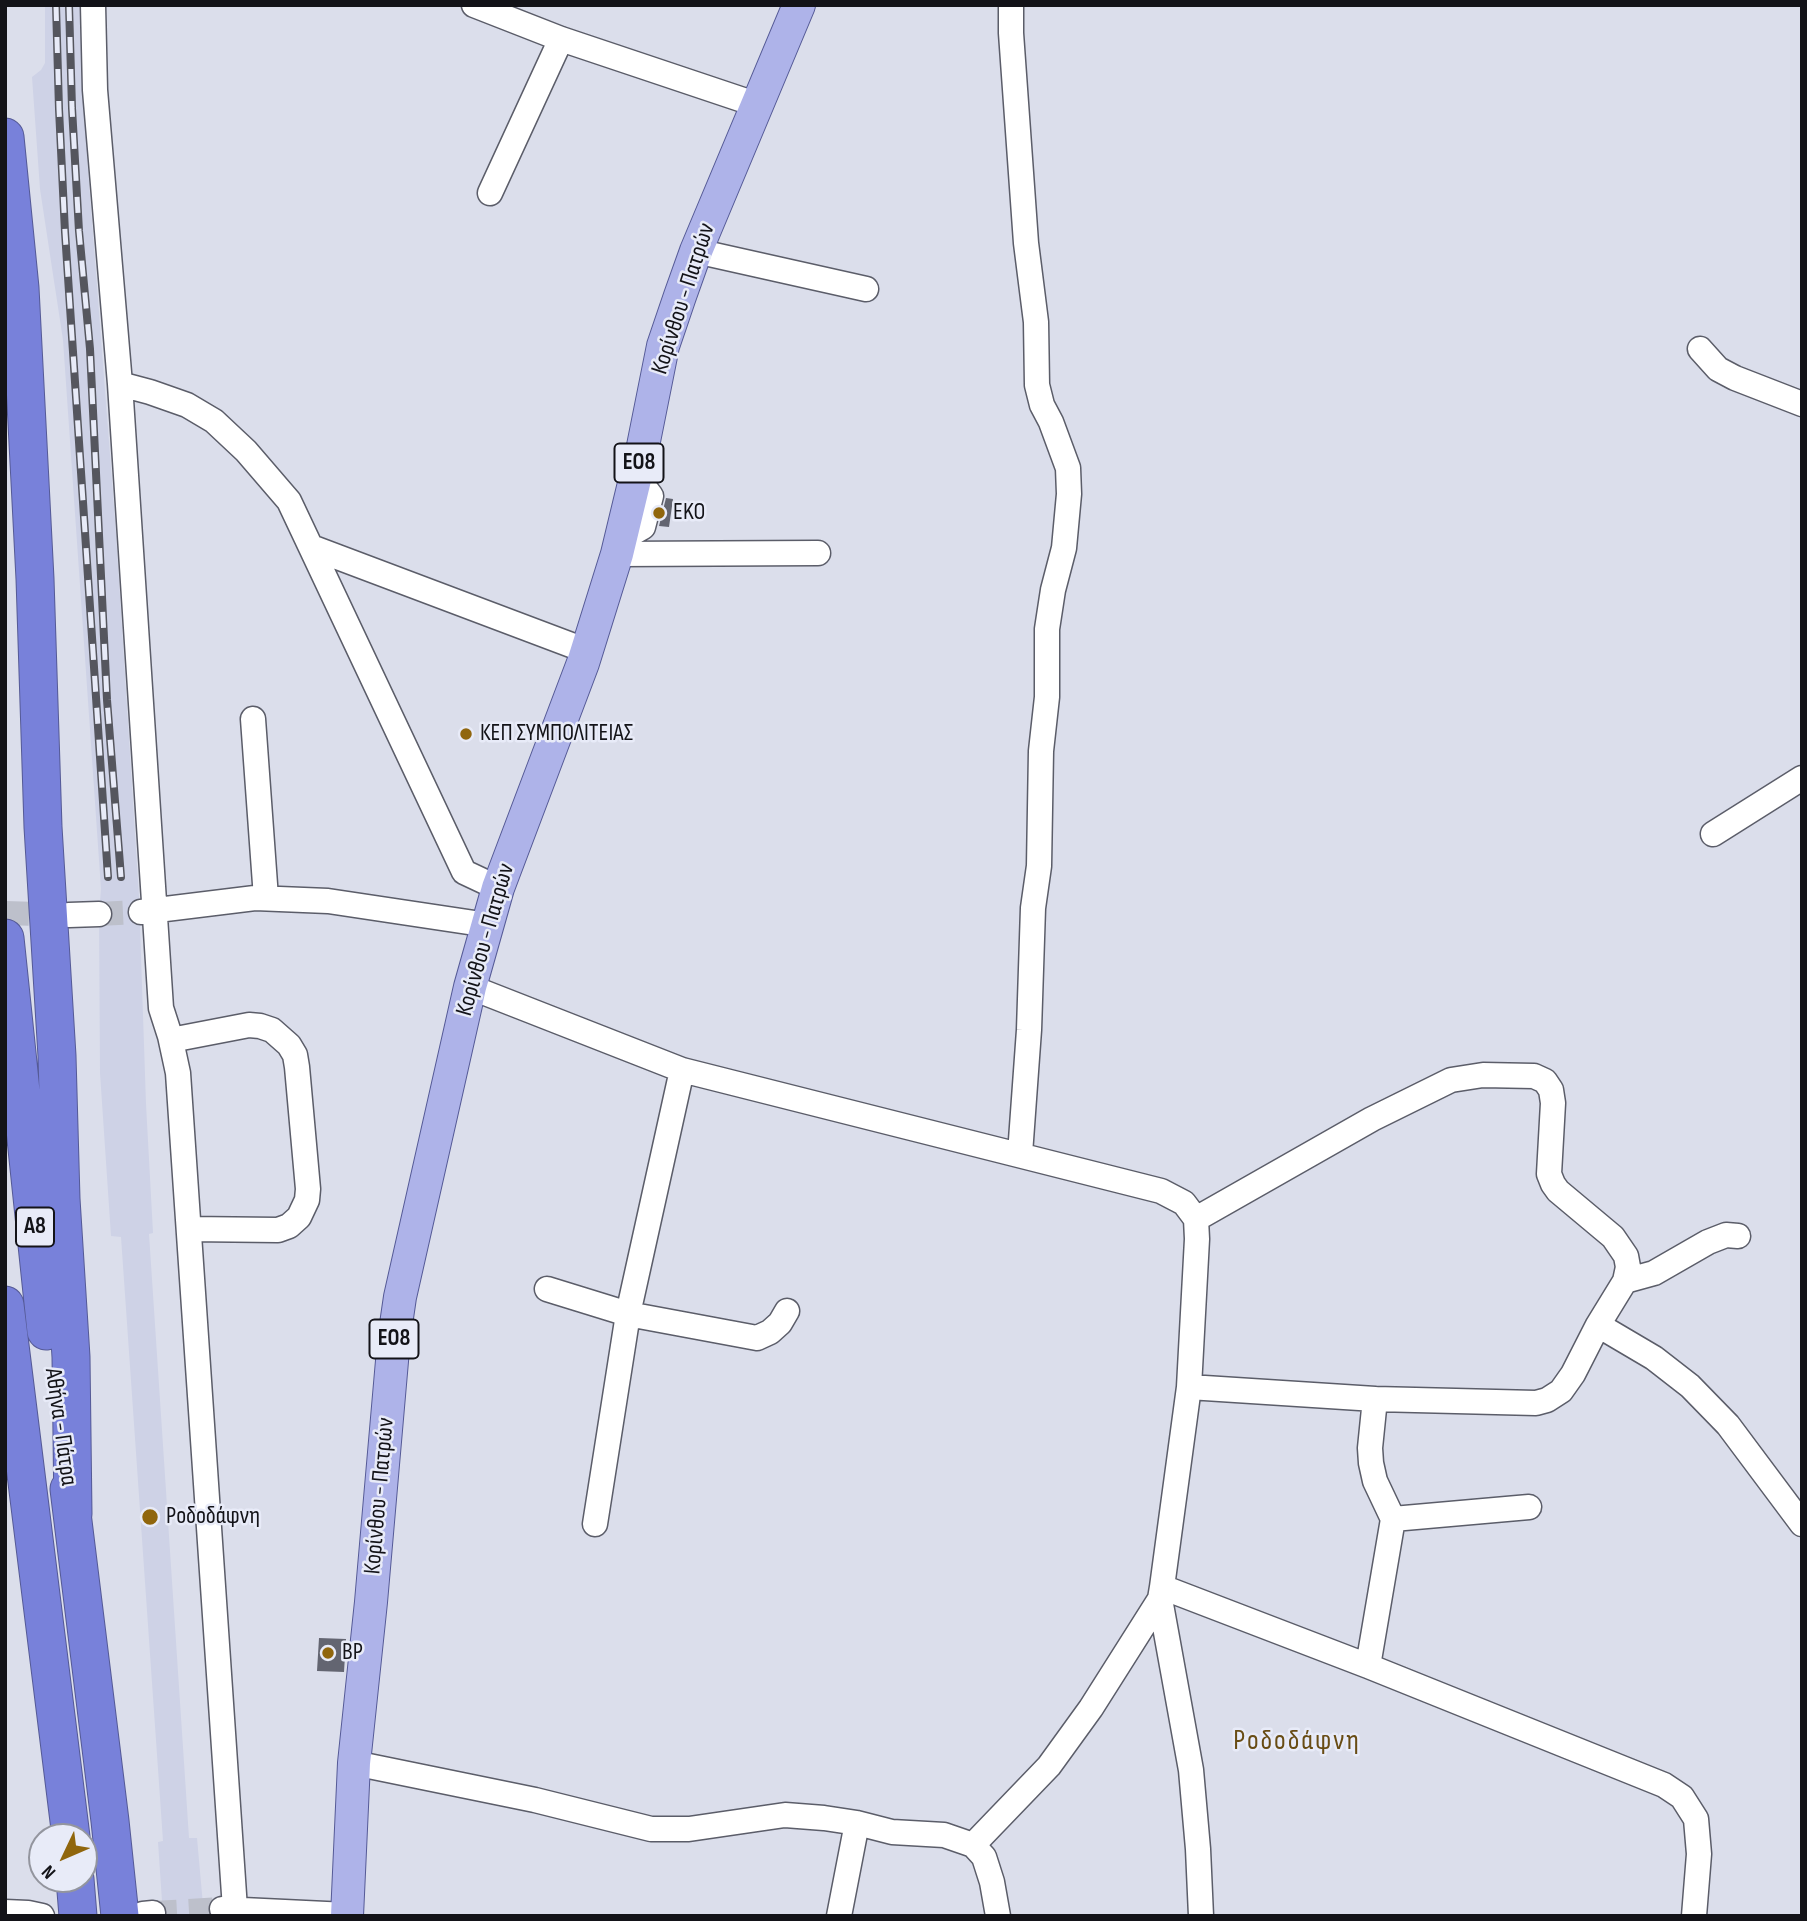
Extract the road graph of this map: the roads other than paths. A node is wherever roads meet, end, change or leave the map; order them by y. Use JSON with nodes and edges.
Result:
{"nodes":[{"id":1,"x":93,"y":5,"type":"edge"},
{"id":2,"x":474,"y":5,"type":"edge"},
{"id":3,"x":799,"y":5,"type":"edge"},
{"id":4,"x":1011,"y":5,"type":"edge"},
{"id":5,"x":561,"y":38,"type":"junction"},
{"id":6,"x":758,"y":105,"type":"junction"},
{"id":7,"x":5,"y":136,"type":"edge"},
{"id":8,"x":490,"y":193,"type":"dead end"},
{"id":9,"x":696,"y":251,"type":"junction"},
{"id":10,"x":866,"y":289,"type":"dead end"},
{"id":11,"x":14,"y":334,"type":"edge"},
{"id":12,"x":1700,"y":349,"type":"dead end"},
{"id":13,"x":120,"y":384,"type":"junction"},
{"id":14,"x":15,"y":399,"type":"edge"},
{"id":15,"x":1802,"y":404,"type":"edge"},
{"id":16,"x":311,"y":547,"type":"junction"},
{"id":17,"x":619,"y":547,"type":"junction"},
{"id":18,"x":818,"y":553,"type":"dead end"},
{"id":19,"x":587,"y":651,"type":"junction"},
{"id":20,"x":253,"y":719,"type":"dead end"},
{"id":21,"x":1802,"y":778,"type":"edge"},
{"id":22,"x":1713,"y":834,"type":"dead end"},
{"id":23,"x":498,"y":888,"type":"junction"},
{"id":24,"x":266,"y":898,"type":"junction"},
{"id":25,"x":148,"y":911,"type":"junction"},
{"id":26,"x":99,"y":914,"type":"tunnel mouth"},
{"id":27,"x":69,"y":915,"type":"tunnel mouth"},
{"id":28,"x":488,"y":925,"type":"junction"},
{"id":29,"x":5,"y":938,"type":"edge"},
{"id":30,"x":470,"y":986,"type":"junction"},
{"id":31,"x":171,"y":1040,"type":"junction"},
{"id":32,"x":682,"y":1070,"type":"junction"},
{"id":33,"x":1020,"y":1154,"type":"junction"},
{"id":34,"x":1196,"y":1219,"type":"junction"},
{"id":35,"x":189,"y":1229,"type":"junction"},
{"id":36,"x":1738,"y":1236,"type":"dead end"},
{"id":37,"x":1625,"y":1281,"type":"junction"},
{"id":38,"x":547,"y":1289,"type":"dead end"},
{"id":39,"x":787,"y":1311,"type":"dead end"},
{"id":40,"x":6,"y":1313,"type":"edge"},
{"id":41,"x":628,"y":1314,"type":"junction"},
{"id":42,"x":1598,"y":1325,"type":"junction"},
{"id":43,"x":1189,"y":1387,"type":"junction"},
{"id":44,"x":1375,"y":1399,"type":"junction"},
{"id":45,"x":1529,"y":1507,"type":"dead end"},
{"id":46,"x":73,"y":1514,"type":"junction"},
{"id":47,"x":1393,"y":1519,"type":"junction"},
{"id":48,"x":595,"y":1524,"type":"dead end"},
{"id":49,"x":1802,"y":1524,"type":"edge"},
{"id":50,"x":1161,"y":1593,"type":"junction"},
{"id":51,"x":1368,"y":1666,"type":"junction"},
{"id":52,"x":354,"y":1763,"type":"junction"},
{"id":53,"x":69,"y":1823,"type":"edge"},
{"id":54,"x":857,"y":1823,"type":"junction"},
{"id":55,"x":973,"y":1845,"type":"junction"},
{"id":56,"x":76,"y":1893,"type":"edge"},
{"id":57,"x":5,"y":1912,"type":"edge"},
{"id":58,"x":139,"y":1914,"type":"edge"},
{"id":59,"x":42,"y":1916,"type":"edge"},
{"id":60,"x":78,"y":1916,"type":"edge"},
{"id":61,"x":347,"y":1916,"type":"edge"},
{"id":62,"x":839,"y":1916,"type":"edge"},
{"id":63,"x":998,"y":1916,"type":"edge"},
{"id":64,"x":1201,"y":1916,"type":"edge"},
{"id":65,"x":1694,"y":1916,"type":"edge"}],
"edges":[{"from":1,"to":13,"type":"street"},
{"from":2,"to":5,"type":"street"},
{"from":3,"to":6,"type":"main road","name":"Κορίνθου - Πατρών","number":"ΕΟ8"},
{"from":4,"to":33,"type":"street"},
{"from":5,"to":6,"type":"street"},
{"from":5,"to":8,"type":"street"},
{"from":6,"to":9,"type":"main road","name":"Κορίνθου - Πατρών","number":"ΕΟ8"},
{"from":7,"to":11,"type":"highway"},
{"from":9,"to":10,"type":"street"},
{"from":9,"to":17,"type":"main road","name":"Κορίνθου - Πατρών","number":"ΕΟ8"},
{"from":11,"to":14,"type":"highway"},
{"from":12,"to":15,"type":"street"},
{"from":13,"to":16,"type":"street"},
{"from":13,"to":25,"type":"street"},
{"from":14,"to":46,"type":"highway"},
{"from":16,"to":19,"type":"street"},
{"from":16,"to":23,"type":"street"},
{"from":17,"to":18,"type":"street"},
{"from":17,"to":19,"type":"main road","name":"Κορίνθου - Πατρών","number":"ΕΟ8"},
{"from":19,"to":23,"type":"main road","name":"Κορίνθου - Πατρών","number":"ΕΟ8"},
{"from":20,"to":24,"type":"street"},
{"from":21,"to":22,"type":"street"},
{"from":23,"to":28,"type":"main road","name":"Κορίνθου - Πατρών","number":"ΕΟ8"},
{"from":24,"to":25,"type":"street"},
{"from":24,"to":28,"type":"street"},
{"from":25,"to":31,"type":"street"},
{"from":26,"to":27,"type":"street"},
{"from":28,"to":30,"type":"main road","name":"Κορίνθου - Πατρών","number":"ΕΟ8"},
{"from":29,"to":46,"type":"highway","name":"Αθήνα - Πάτρα","number":"Α8"},
{"from":30,"to":32,"type":"street"},
{"from":30,"to":52,"type":"main road","name":"Κορίνθου - Πατρών","number":"ΕΟ8"},
{"from":31,"to":35,"type":"street"},
{"from":31,"to":35,"type":"street"},
{"from":32,"to":33,"type":"street"},
{"from":32,"to":41,"type":"street"},
{"from":33,"to":34,"type":"street"},
{"from":34,"to":37,"type":"street"},
{"from":34,"to":43,"type":"street"},
{"from":35,"to":61,"type":"street"},
{"from":36,"to":37,"type":"street"},
{"from":37,"to":42,"type":"street"},
{"from":38,"to":41,"type":"street"},
{"from":39,"to":41,"type":"street"},
{"from":40,"to":53,"type":"highway","name":"Αθήνα - Πάτρα"},
{"from":41,"to":48,"type":"street"},
{"from":42,"to":44,"type":"street"},
{"from":42,"to":49,"type":"street"},
{"from":43,"to":44,"type":"street"},
{"from":43,"to":50,"type":"street"},
{"from":44,"to":47,"type":"street"},
{"from":45,"to":47,"type":"street"},
{"from":46,"to":58,"type":"highway","name":"Αθήνα - Πάτρα","number":"Α8"},
{"from":47,"to":51,"type":"street"},
{"from":50,"to":51,"type":"street"},
{"from":50,"to":55,"type":"street"},
{"from":50,"to":64,"type":"street"},
{"from":51,"to":65,"type":"street"},
{"from":52,"to":54,"type":"street"},
{"from":52,"to":61,"type":"main road","name":"Κορίνθου - Πατρών","number":"ΕΟ8"},
{"from":54,"to":55,"type":"street"},
{"from":54,"to":62,"type":"street"},
{"from":55,"to":63,"type":"street"},
{"from":56,"to":60,"type":"highway"},
{"from":57,"to":59,"type":"street"}]}
